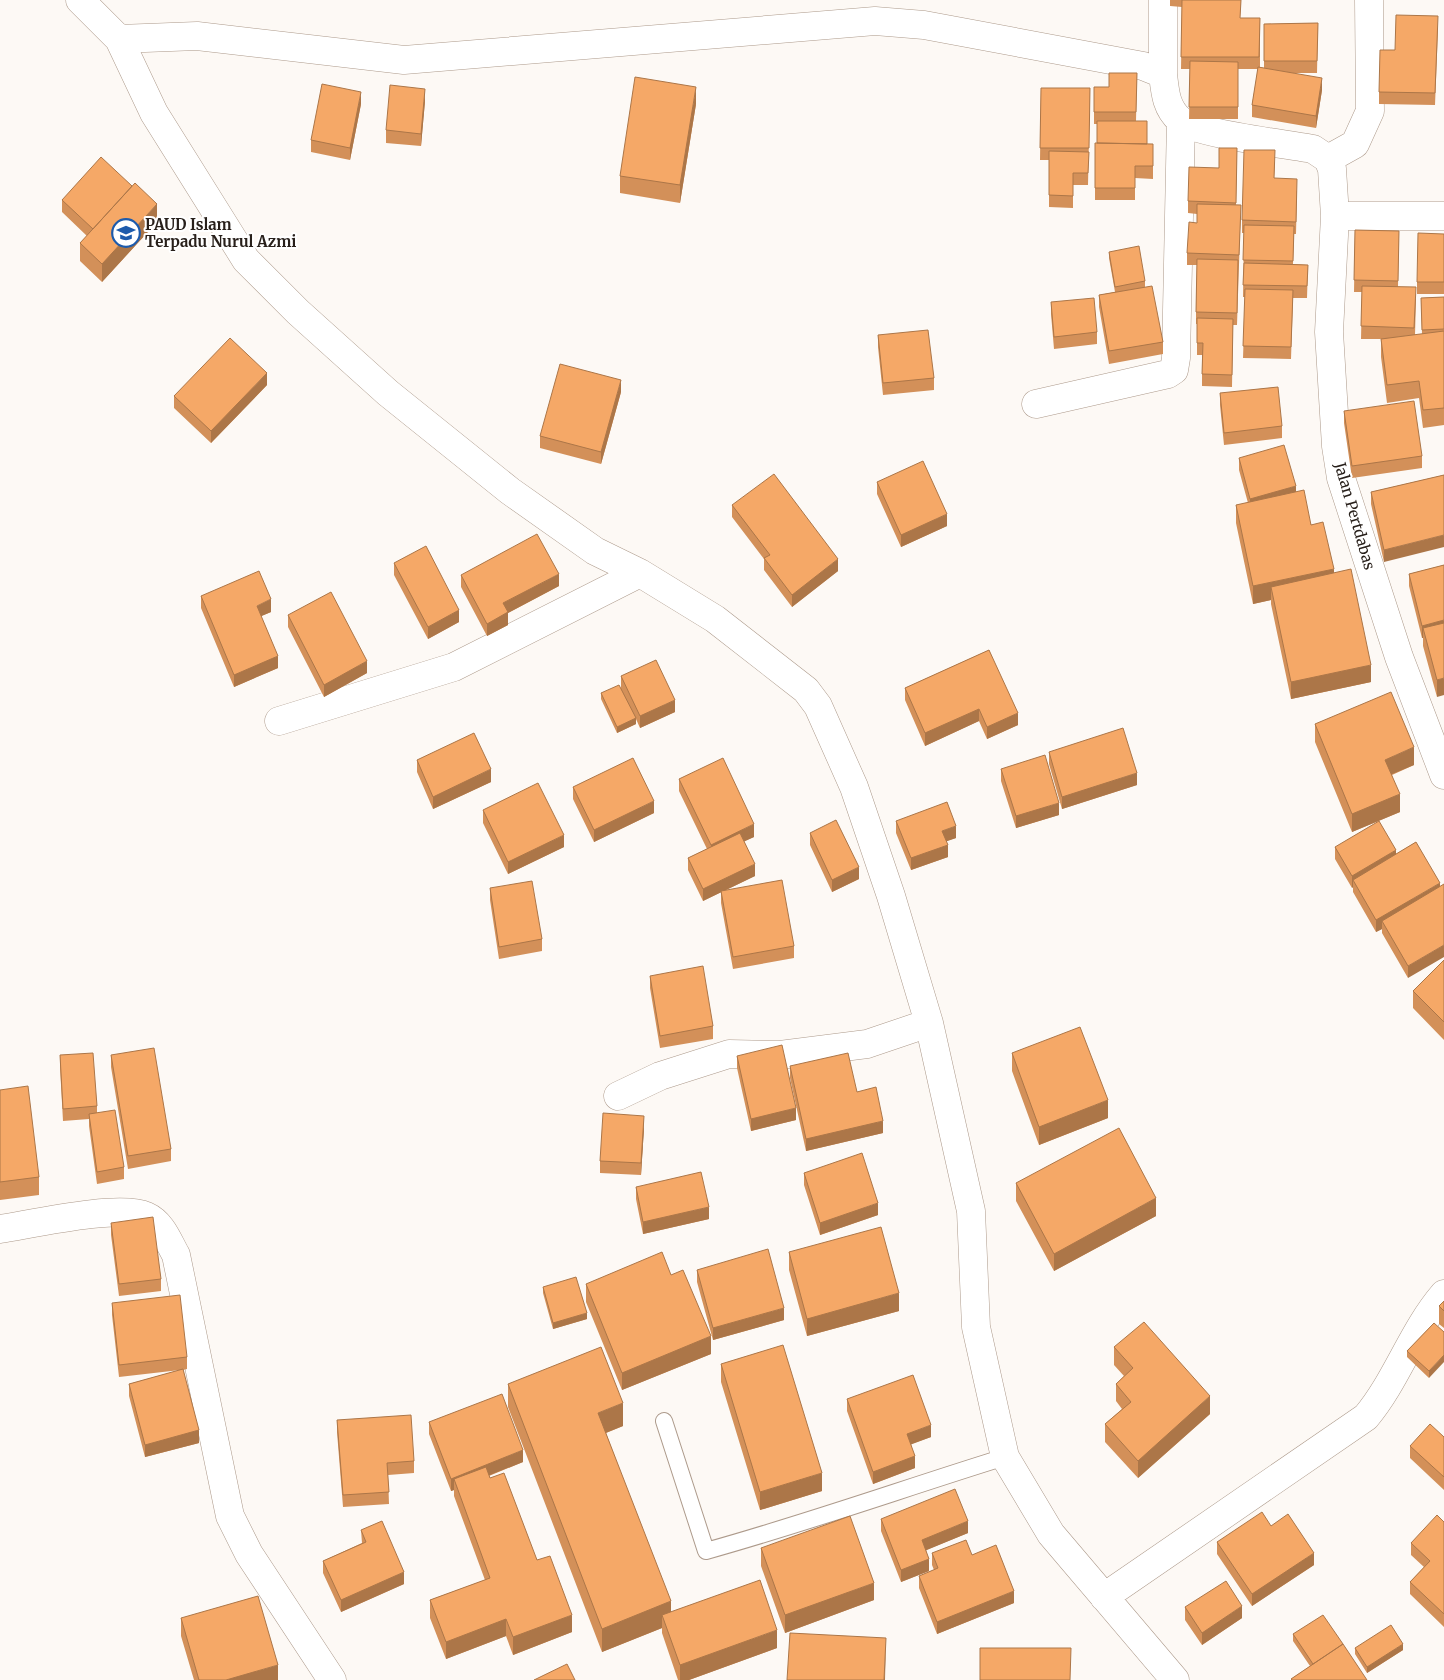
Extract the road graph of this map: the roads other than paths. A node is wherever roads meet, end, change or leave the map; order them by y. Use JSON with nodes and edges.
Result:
{"nodes":[{"id":1,"x":80,"y":0,"type":"edge"},
{"id":2,"x":1162,"y":0,"type":"edge"},
{"id":3,"x":1369,"y":0,"type":"edge"},
{"id":4,"x":119,"y":39,"type":"junction"},
{"id":5,"x":1163,"y":74,"type":"junction"},
{"id":6,"x":1181,"y":121,"type":"junction"},
{"id":7,"x":1328,"y":158,"type":"junction"},
{"id":8,"x":1336,"y":216,"type":"junction"},
{"id":9,"x":1444,"y":216,"type":"edge"},
{"id":10,"x":1036,"y":404,"type":"dead end"},
{"id":11,"x":640,"y":574,"type":"junction"},
{"id":12,"x":279,"y":721,"type":"dead end"},
{"id":13,"x":1444,"y":774,"type":"edge"},
{"id":14,"x":929,"y":1023,"type":"junction"},
{"id":15,"x":618,"y":1096,"type":"dead end"},
{"id":16,"x":0,"y":1229,"type":"edge"},
{"id":17,"x":1444,"y":1294,"type":"edge"},
{"id":18,"x":664,"y":1421,"type":"dead end"},
{"id":19,"x":1005,"y":1457,"type":"junction"},
{"id":20,"x":1104,"y":1598,"type":"junction"},
{"id":21,"x":332,"y":1680,"type":"edge"},
{"id":22,"x":1175,"y":1680,"type":"edge"}],
"edges":[{"from":1,"to":4,"type":"street"},
{"from":2,"to":5,"type":"street"},
{"from":3,"to":7,"type":"street"},
{"from":4,"to":5,"type":"street"},
{"from":4,"to":11,"type":"street"},
{"from":5,"to":6,"type":"street"},
{"from":6,"to":7,"type":"street"},
{"from":6,"to":10,"type":"street"},
{"from":7,"to":8,"type":"street","name":"Jalan Pertdabas"},
{"from":8,"to":9,"type":"street"},
{"from":8,"to":13,"type":"street","name":"Jalan Pertdabas"},
{"from":11,"to":12,"type":"street"},
{"from":11,"to":14,"type":"street"},
{"from":14,"to":15,"type":"street"},
{"from":14,"to":19,"type":"street"},
{"from":16,"to":21,"type":"street"},
{"from":17,"to":20,"type":"street"},
{"from":18,"to":19,"type":"lane"},
{"from":19,"to":20,"type":"street"},
{"from":20,"to":22,"type":"street"}]}
